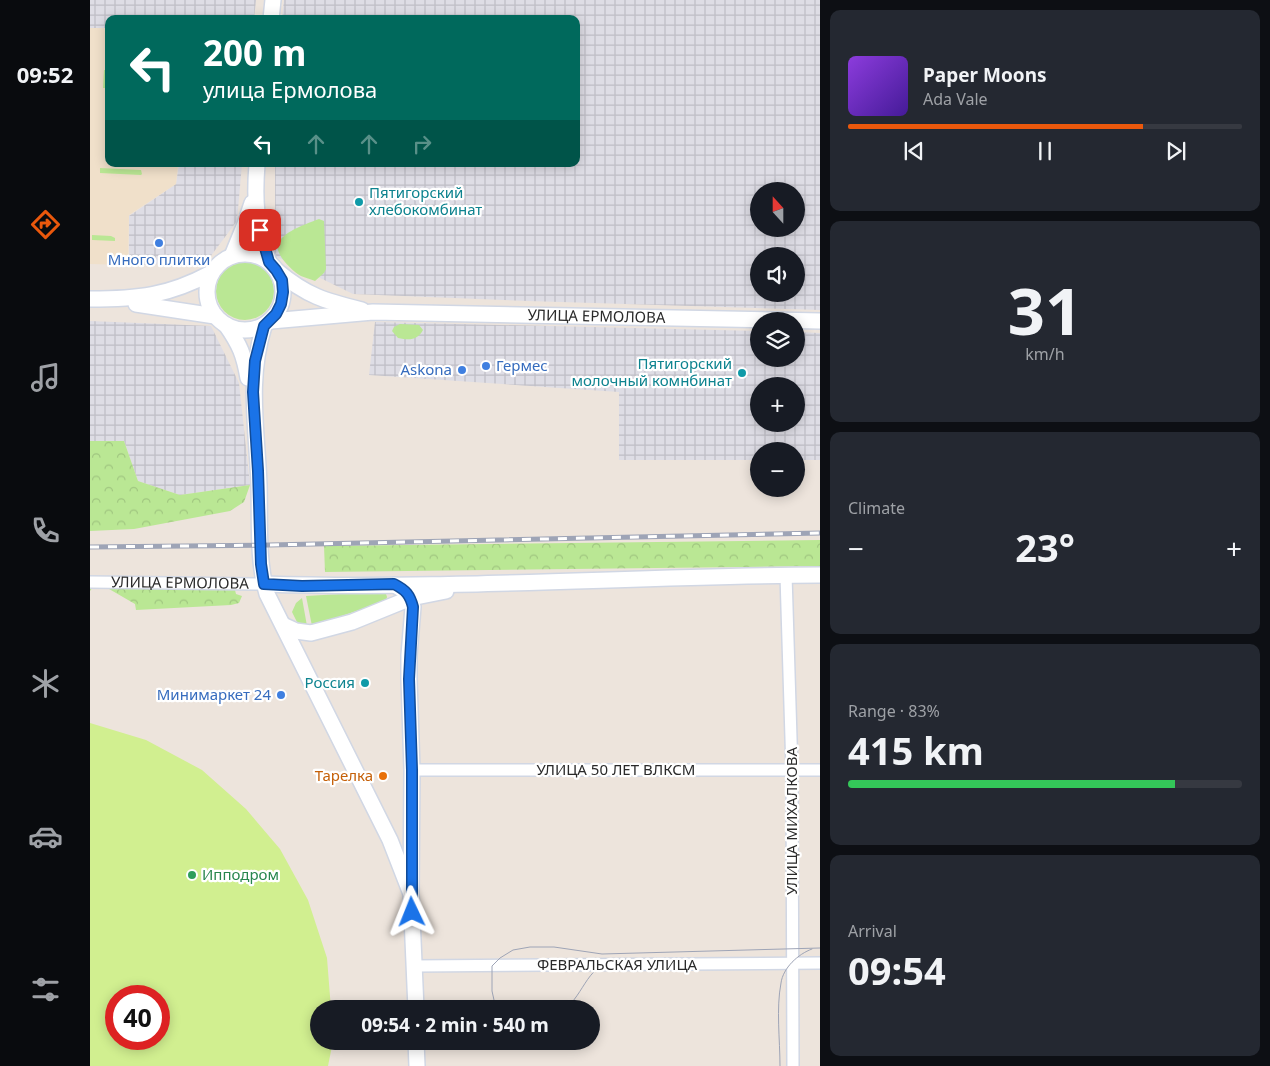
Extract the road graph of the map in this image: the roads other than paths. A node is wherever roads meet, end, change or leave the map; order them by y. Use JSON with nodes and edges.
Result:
{"nodes":[{"id":1,"x":273,"y":0,"type":"edge"},
{"id":2,"x":271,"y":15,"type":"edge"},
{"id":3,"x":257,"y":167,"type":"edge"},
{"id":4,"x":254,"y":194,"type":"junction"},
{"id":5,"x":232,"y":256,"type":"junction"},
{"id":6,"x":273,"y":266,"type":"junction"},
{"id":7,"x":211,"y":273,"type":"junction"},
{"id":8,"x":90,"y":299,"type":"edge"},
{"id":9,"x":373,"y":312,"type":"junction"},
{"id":10,"x":820,"y":320,"type":"edge"},
{"id":11,"x":220,"y":321,"type":"junction"},
{"id":12,"x":267,"y":323,"type":"junction"},
{"id":13,"x":253,"y":392,"type":"junction"},
{"id":14,"x":820,"y":575,"type":"edge"},
{"id":15,"x":786,"y":576,"type":"junction"},
{"id":16,"x":90,"y":582,"type":"edge"},
{"id":17,"x":264,"y":584,"type":"junction"},
{"id":18,"x":394,"y":584,"type":"junction"},
{"id":19,"x":480,"y":584,"type":"junction"},
{"id":20,"x":411,"y":598,"type":"junction"},
{"id":21,"x":283,"y":625,"type":"junction"},
{"id":22,"x":412,"y":770,"type":"junction"},
{"id":23,"x":820,"y":770,"type":"edge"},
{"id":24,"x":792,"y":771,"type":"junction"},
{"id":25,"x":411,"y":894,"type":"junction"},
{"id":26,"x":820,"y":963,"type":"edge"},
{"id":27,"x":792,"y":964,"type":"junction"},
{"id":28,"x":415,"y":966,"type":"junction"},
{"id":29,"x":416,"y":1000,"type":"edge"},
{"id":30,"x":416,"y":1050,"type":"edge"},
{"id":31,"x":417,"y":1066,"type":"edge"},
{"id":32,"x":793,"y":1066,"type":"edge"}],
"edges":[{"from":1,"to":2,"type":"street"},
{"from":3,"to":4,"type":"street"},
{"from":4,"to":5,"type":"street"},
{"from":4,"to":6,"type":"street"},
{"from":5,"to":6,"type":"street","name":"УЛИЦА ЕРМОЛОВА"},
{"from":5,"to":7,"type":"street","name":"УЛИЦА ЕРМОЛОВА"},
{"from":6,"to":9,"type":"street","name":"УЛИЦА ЕРМОЛОВА"},
{"from":6,"to":12,"type":"street"},
{"from":7,"to":8,"type":"street","name":"УЛИЦА ЕРМОЛОВА"},
{"from":7,"to":11,"type":"street"},
{"from":8,"to":11,"type":"street","name":"УЛИЦА ЕРМОЛОВА"},
{"from":9,"to":10,"type":"street","name":"УЛИЦА ЕРМОЛОВА"},
{"from":9,"to":12,"type":"street","name":"УЛИЦА ЕРМОЛОВА"},
{"from":11,"to":12,"type":"street","name":"УЛИЦА ЕРМОЛОВА"},
{"from":11,"to":13,"type":"street"},
{"from":12,"to":13,"type":"street"},
{"from":13,"to":17,"type":"street"},
{"from":14,"to":15,"type":"street","name":"УЛИЦА ЕРМОЛОВА"},
{"from":15,"to":19,"type":"street","name":"УЛИЦА ЕРМОЛОВА"},
{"from":15,"to":24,"type":"street","name":"УЛИЦА МИХАЛКОВА"},
{"from":16,"to":17,"type":"street","name":"УЛИЦА ЕРМОЛОВА"},
{"from":17,"to":18,"type":"street","name":"УЛИЦА ЕРМОЛОВА"},
{"from":17,"to":21,"type":"street"},
{"from":18,"to":19,"type":"street","name":"УЛИЦА ЕРМОЛОВА"},
{"from":18,"to":20,"type":"street"},
{"from":19,"to":20,"type":"street","name":"УЛИЦА ЕРМОЛОВА"},
{"from":20,"to":21,"type":"street","name":"УЛИЦА ЕРМОЛОВА"},
{"from":20,"to":22,"type":"street"},
{"from":21,"to":25,"type":"street"},
{"from":22,"to":24,"type":"street","name":"УЛИЦА 50 ЛЕТ ВЛКСМ"},
{"from":22,"to":25,"type":"street"},
{"from":23,"to":24,"type":"street","name":"УЛИЦА 50 ЛЕТ ВЛКСМ"},
{"from":24,"to":27,"type":"street","name":"УЛИЦА МИХАЛКОВА"},
{"from":25,"to":28,"type":"street"},
{"from":26,"to":27,"type":"street","name":"ФЕВРАЛЬСКАЯ УЛИЦА"},
{"from":27,"to":28,"type":"street","name":"ФЕВРАЛЬСКАЯ УЛИЦА"},
{"from":27,"to":32,"type":"street","name":"УЛИЦА МИХАЛКОВА"},
{"from":28,"to":29,"type":"street"},
{"from":30,"to":31,"type":"street"}]}
